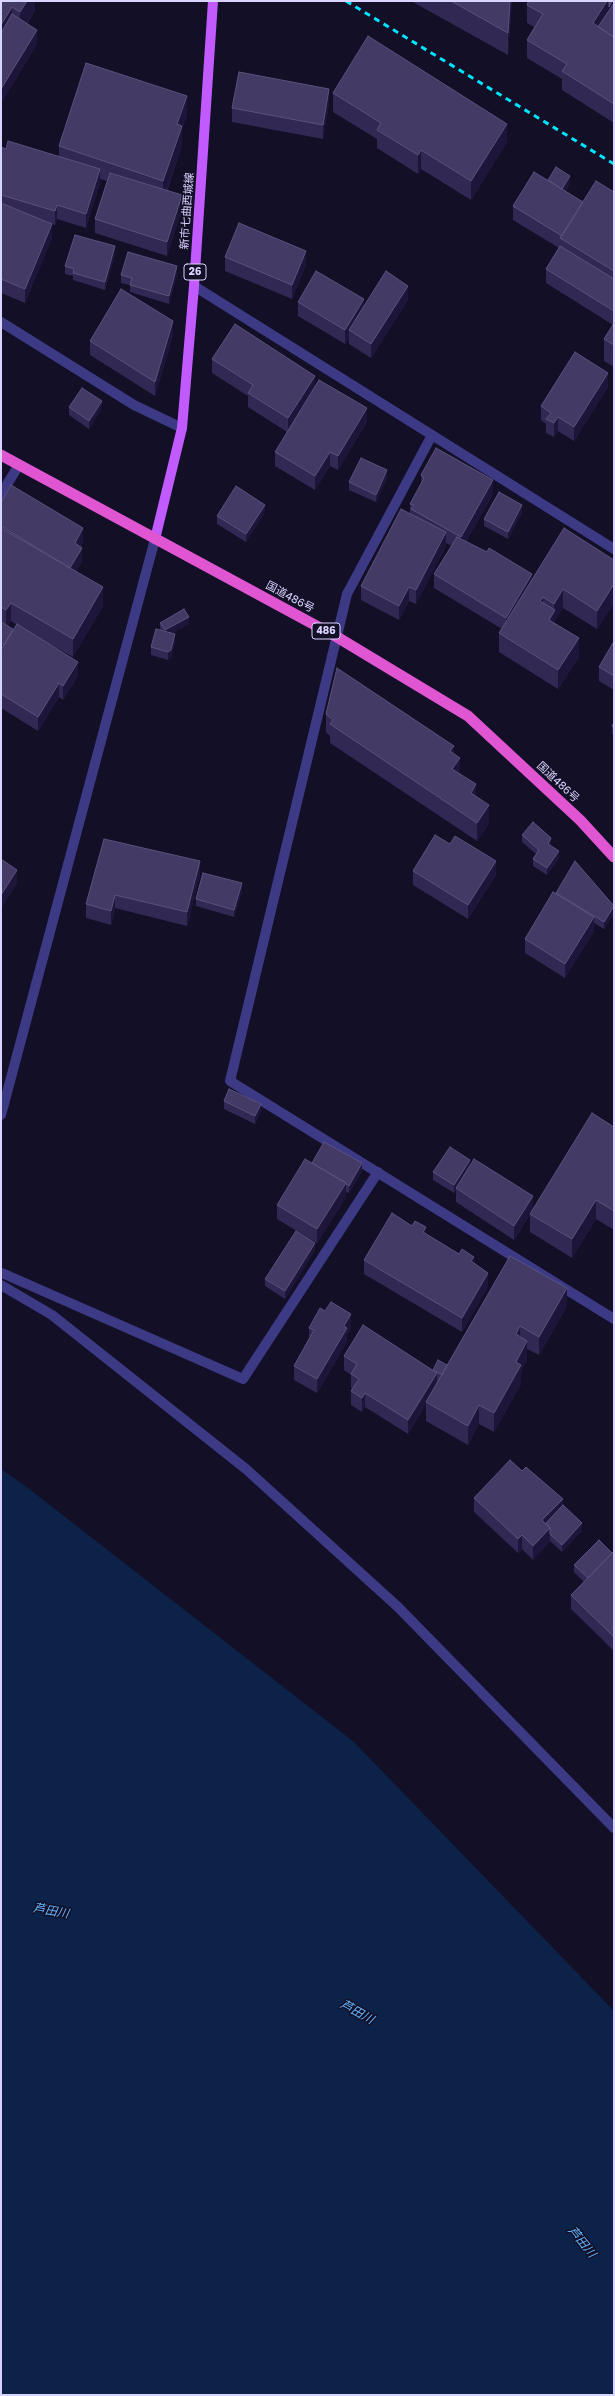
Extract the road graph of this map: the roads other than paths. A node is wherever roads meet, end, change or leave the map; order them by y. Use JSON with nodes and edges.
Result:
{"nodes":[{"id":1,"x":213,"y":1,"type":"edge"},
{"id":2,"x":194,"y":286,"type":"junction"},
{"id":3,"x":1,"y":322,"type":"edge"},
{"id":4,"x":182,"y":428,"type":"junction"},
{"id":5,"x":432,"y":435,"type":"junction"},
{"id":6,"x":1,"y":455,"type":"edge"},
{"id":7,"x":19,"y":465,"type":"junction"},
{"id":8,"x":1,"y":494,"type":"edge"},
{"id":9,"x":155,"y":539,"type":"junction"},
{"id":10,"x":614,"y":549,"type":"edge"},
{"id":11,"x":337,"y":637,"type":"junction"},
{"id":12,"x":614,"y":857,"type":"edge"},
{"id":13,"x":1,"y":1115,"type":"edge"},
{"id":14,"x":378,"y":1172,"type":"junction"},
{"id":15,"x":1,"y":1274,"type":"edge"},
{"id":16,"x":1,"y":1285,"type":"edge"},
{"id":17,"x":614,"y":1319,"type":"edge"},
{"id":18,"x":614,"y":1828,"type":"edge"}],
"edges":[{"from":1,"to":2,"type":"main road","name":"新市七曲西城線","number":"26"},
{"from":2,"to":4,"type":"main road","name":"新市七曲西城線","number":"26"},
{"from":2,"to":5,"type":"street"},
{"from":3,"to":4,"type":"street"},
{"from":4,"to":9,"type":"main road","name":"新市七曲西城線","number":"26"},
{"from":5,"to":10,"type":"street"},
{"from":5,"to":11,"type":"street"},
{"from":6,"to":7,"type":"highway","name":"国道486号","number":"486"},
{"from":7,"to":8,"type":"street"},
{"from":7,"to":9,"type":"highway","name":"国道486号","number":"486"},
{"from":9,"to":11,"type":"highway","name":"国道486号","number":"486"},
{"from":9,"to":13,"type":"street"},
{"from":11,"to":12,"type":"highway","name":"国道486号","number":"486"},
{"from":11,"to":14,"type":"street"},
{"from":14,"to":15,"type":"street"},
{"from":14,"to":17,"type":"street"},
{"from":16,"to":18,"type":"street"}]}
